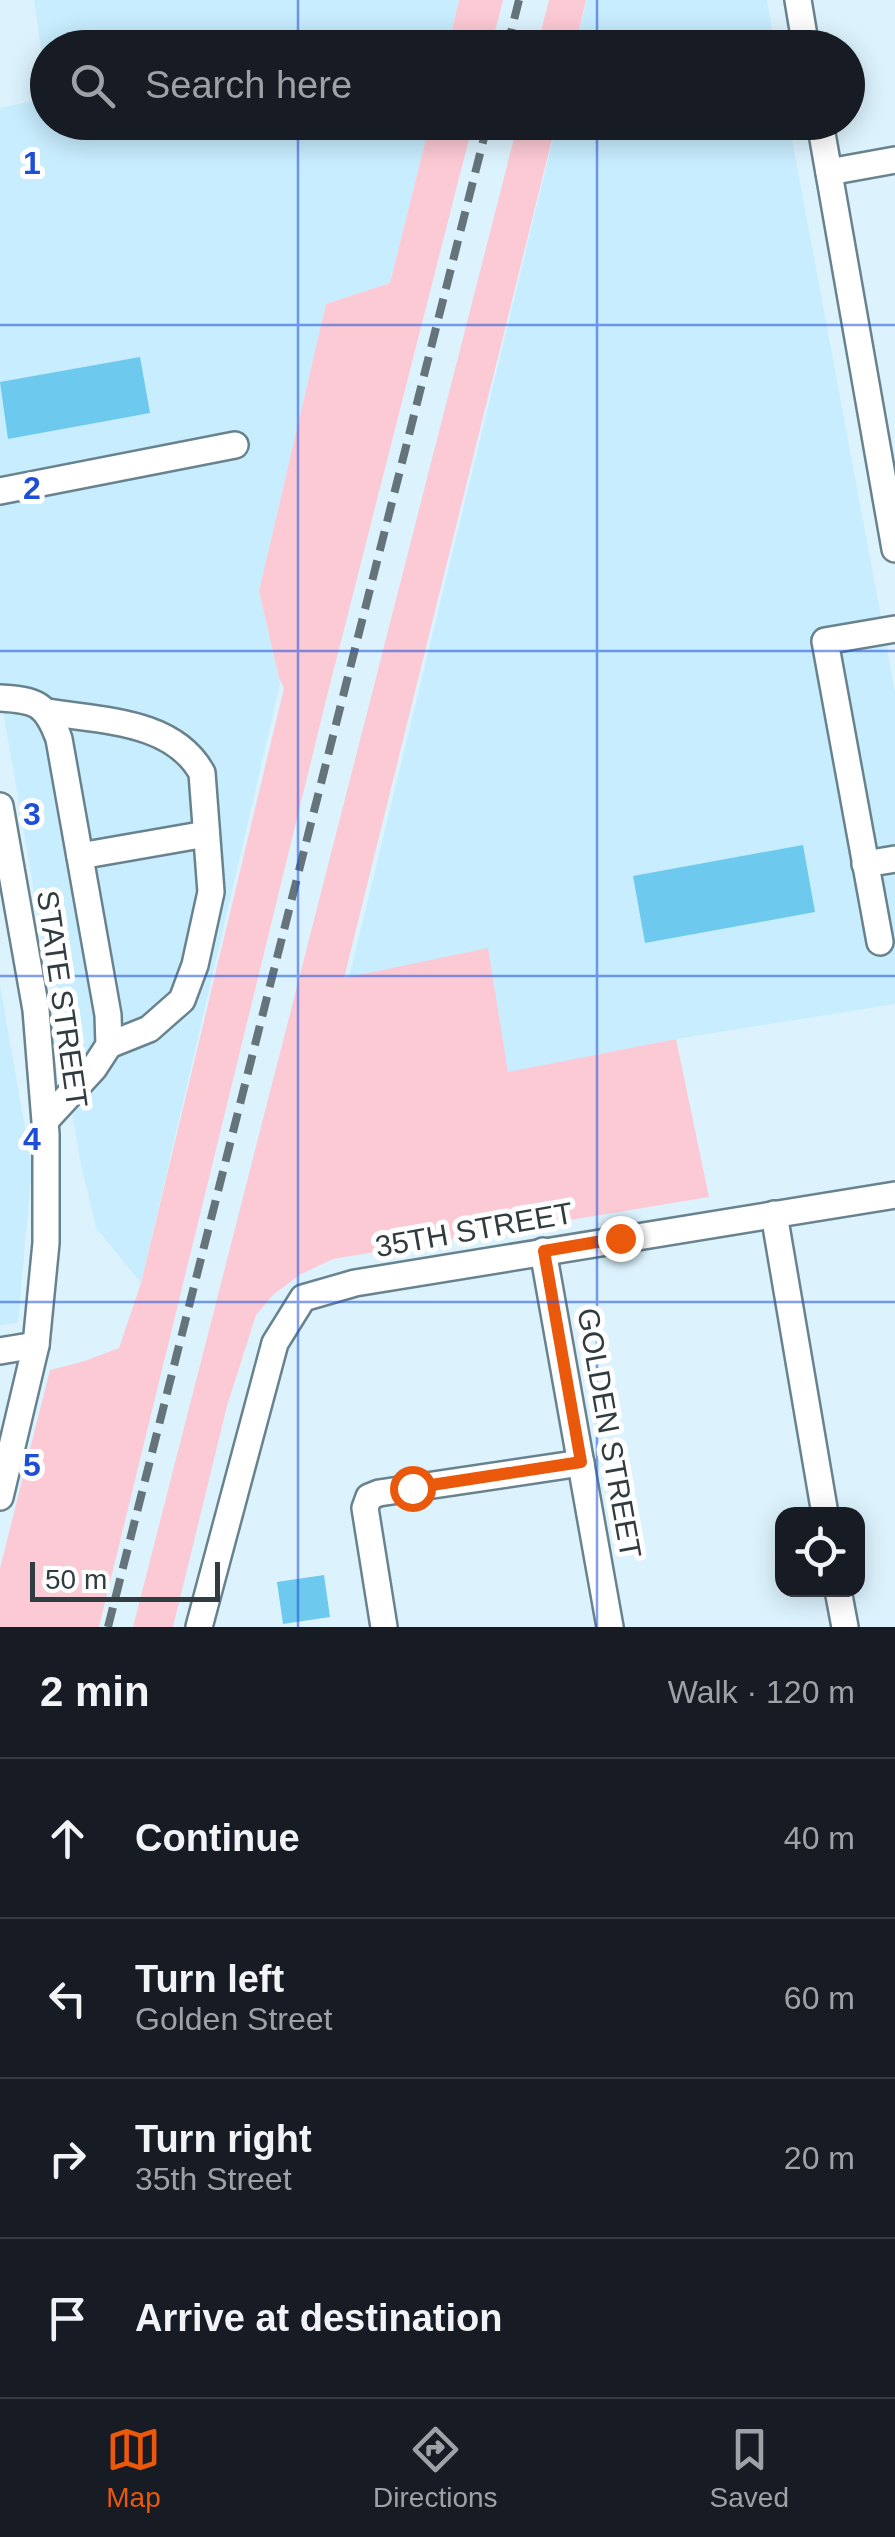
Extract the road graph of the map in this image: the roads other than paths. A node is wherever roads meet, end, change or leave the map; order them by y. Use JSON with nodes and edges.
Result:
{"nodes":[{"id":1,"x":798,"y":0,"type":"edge"},
{"id":2,"x":803,"y":30,"type":"edge"},
{"id":3,"x":823,"y":140,"type":"edge"},
{"id":4,"x":895,"y":160,"type":"edge"},
{"id":5,"x":829,"y":172,"type":"junction"},
{"id":6,"x":235,"y":445,"type":"dead end"},
{"id":7,"x":887,"y":450,"type":"edge"},
{"id":8,"x":0,"y":492,"type":"edge"},
{"id":9,"x":895,"y":548,"type":"edge"},
{"id":10,"x":895,"y":630,"type":"edge"},
{"id":11,"x":0,"y":698,"type":"edge"},
{"id":12,"x":48,"y":712,"type":"junction"},
{"id":13,"x":0,"y":806,"type":"edge"},
{"id":14,"x":206,"y":834,"type":"junction"},
{"id":15,"x":80,"y":856,"type":"junction"},
{"id":16,"x":895,"y":858,"type":"edge"},
{"id":17,"x":865,"y":864,"type":"junction"},
{"id":18,"x":880,"y":942,"type":"dead end"},
{"id":19,"x":109,"y":1046,"type":"junction"},
{"id":20,"x":46,"y":1120,"type":"junction"},
{"id":21,"x":895,"y":1195,"type":"edge"},
{"id":22,"x":774,"y":1214,"type":"junction"},
{"id":23,"x":544,"y":1251,"type":"junction"},
{"id":24,"x":36,"y":1345,"type":"junction"},
{"id":25,"x":0,"y":1350,"type":"edge"},
{"id":26,"x":581,"y":1462,"type":"junction"},
{"id":27,"x":0,"y":1496,"type":"edge"},
{"id":28,"x":824,"y":1507,"type":"edge"},
{"id":29,"x":839,"y":1597,"type":"edge"},
{"id":30,"x":199,"y":1627,"type":"edge"},
{"id":31,"x":384,"y":1627,"type":"edge"},
{"id":32,"x":610,"y":1627,"type":"edge"},
{"id":33,"x":844,"y":1627,"type":"edge"}],
"edges":[{"from":1,"to":2,"type":"street"},
{"from":3,"to":5,"type":"street"},
{"from":4,"to":5,"type":"street"},
{"from":5,"to":7,"type":"street"},
{"from":6,"to":8,"type":"street"},
{"from":7,"to":9,"type":"street"},
{"from":10,"to":17,"type":"street"},
{"from":11,"to":12,"type":"street"},
{"from":12,"to":14,"type":"street"},
{"from":12,"to":15,"type":"street"},
{"from":13,"to":20,"type":"street","name":"STATE STREET"},
{"from":14,"to":15,"type":"street"},
{"from":14,"to":19,"type":"street"},
{"from":15,"to":19,"type":"street"},
{"from":16,"to":17,"type":"street"},
{"from":17,"to":18,"type":"street"},
{"from":19,"to":20,"type":"street"},
{"from":20,"to":24,"type":"street","name":"STATE STREET"},
{"from":21,"to":22,"type":"street","name":"35TH STREET"},
{"from":22,"to":23,"type":"street","name":"35TH STREET"},
{"from":22,"to":28,"type":"street"},
{"from":23,"to":26,"type":"street","name":"GOLDEN STREET"},
{"from":23,"to":30,"type":"street","name":"35TH STREET"},
{"from":24,"to":25,"type":"street"},
{"from":24,"to":27,"type":"street","name":"STATE STREET"},
{"from":26,"to":31,"type":"street"},
{"from":26,"to":32,"type":"street","name":"GOLDEN STREET"},
{"from":29,"to":33,"type":"street"}]}
